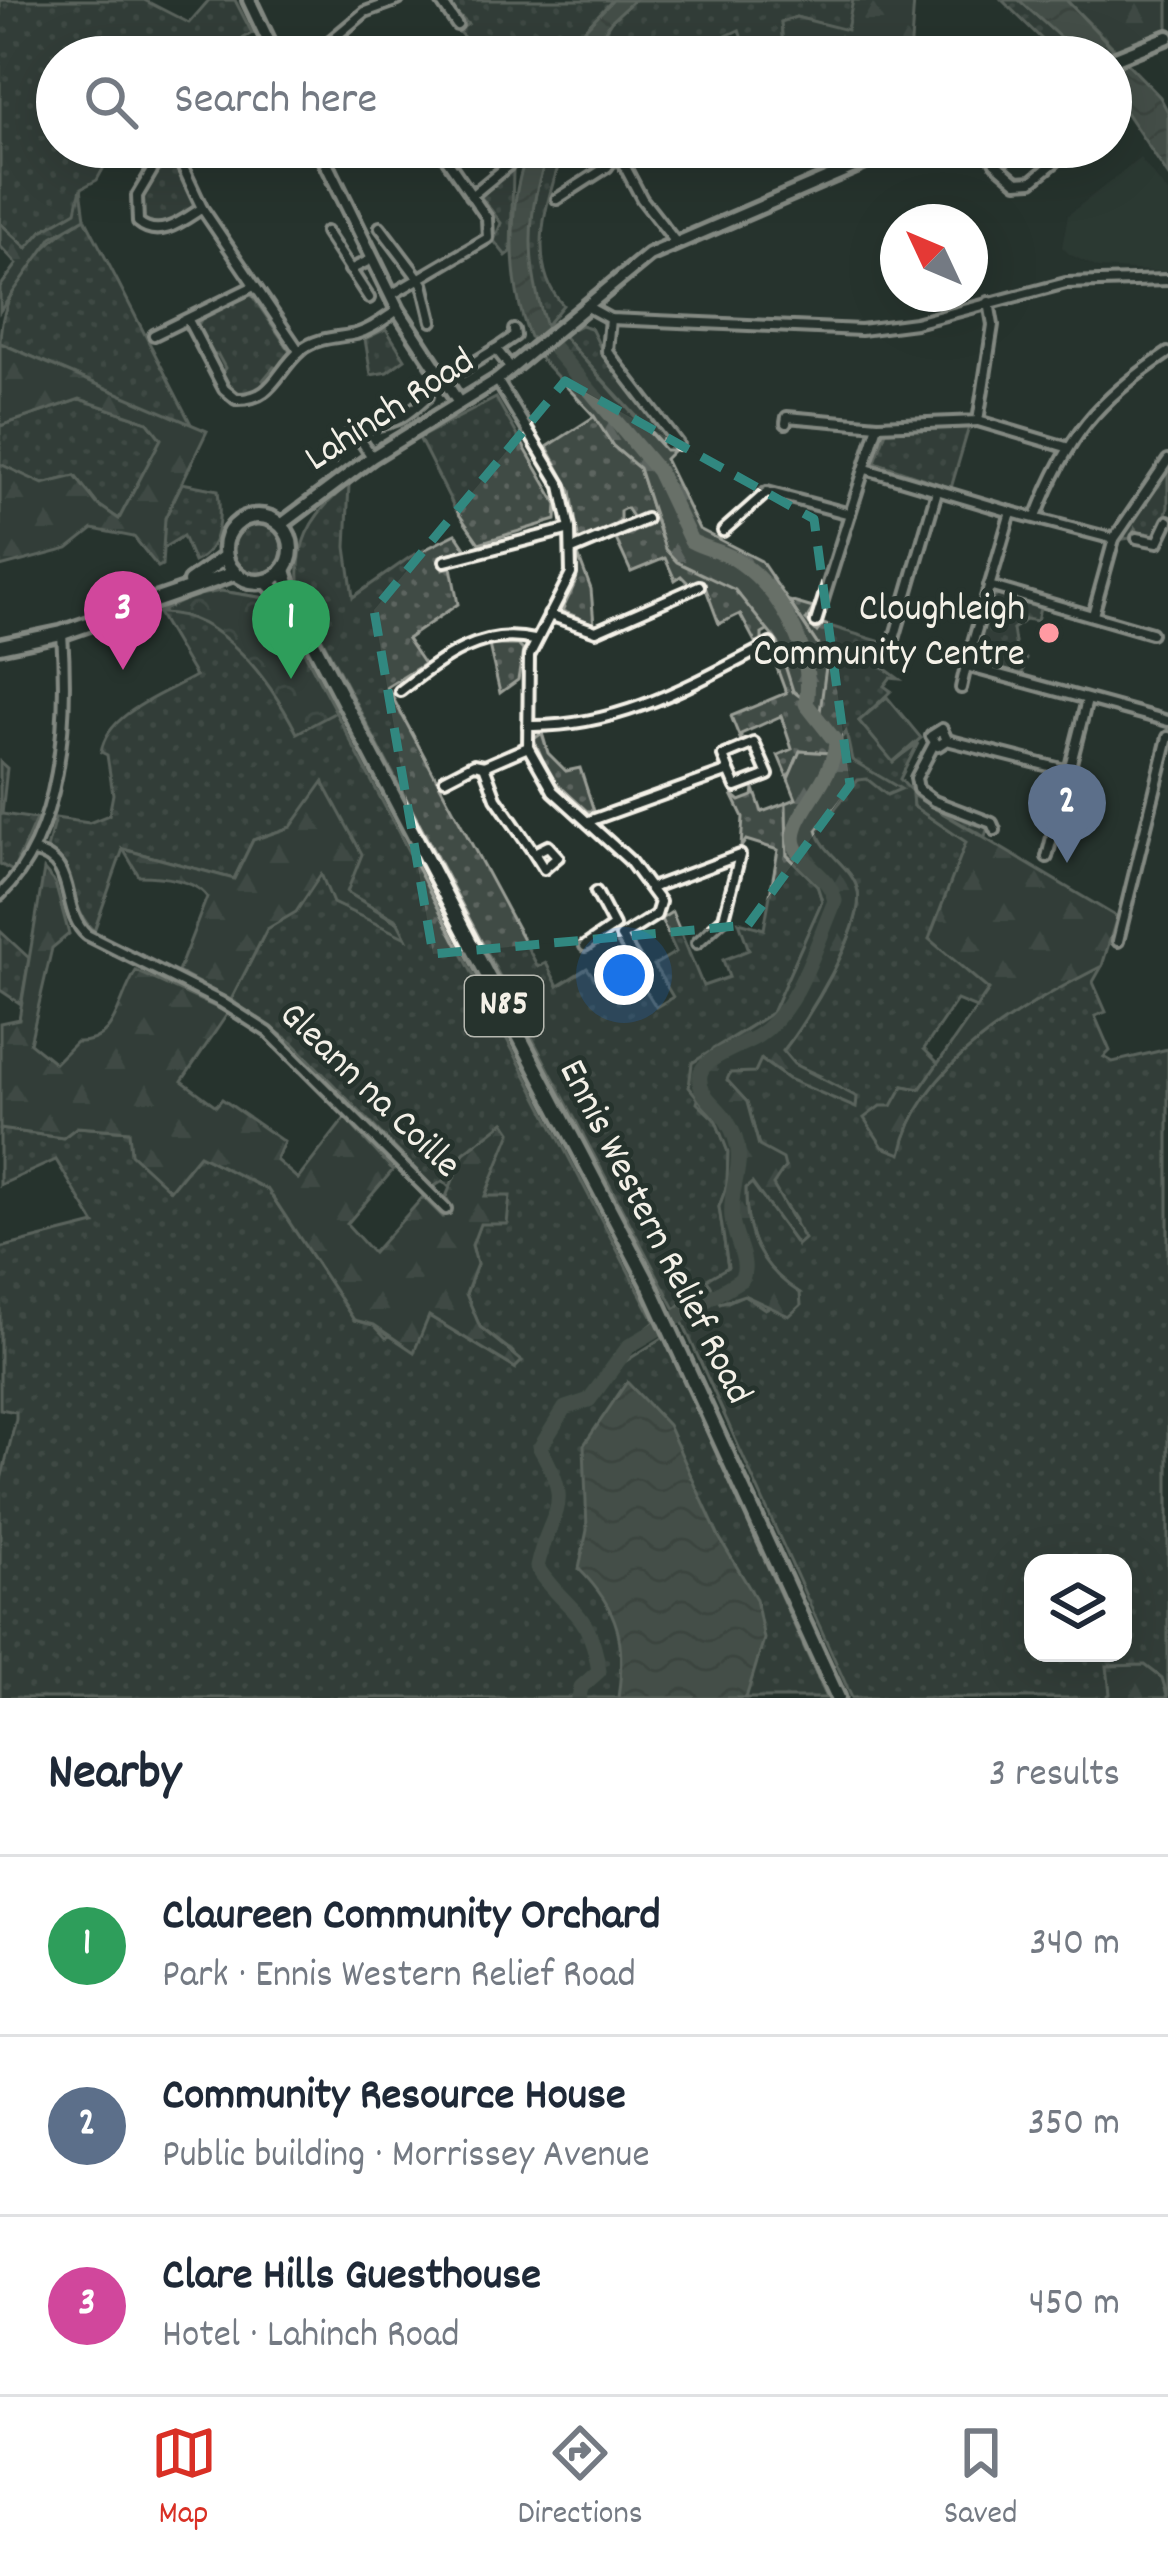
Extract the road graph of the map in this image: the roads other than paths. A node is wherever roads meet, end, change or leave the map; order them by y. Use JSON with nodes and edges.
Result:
{"nodes":[{"id":1,"x":249,"y":0,"type":"edge"},
{"id":2,"x":398,"y":0,"type":"edge"},
{"id":3,"x":440,"y":0,"type":"edge"},
{"id":4,"x":457,"y":25,"type":"dead end"},
{"id":5,"x":266,"y":36,"type":"edge"},
{"id":6,"x":336,"y":36,"type":"edge"},
{"id":7,"x":1168,"y":37,"type":"edge"},
{"id":8,"x":1132,"y":52,"type":"edge"},
{"id":9,"x":153,"y":168,"type":"edge"},
{"id":10,"x":182,"y":168,"type":"edge"},
{"id":11,"x":328,"y":168,"type":"edge"},
{"id":12,"x":453,"y":168,"type":"edge"},
{"id":13,"x":506,"y":168,"type":"edge"},
{"id":14,"x":605,"y":168,"type":"edge"},
{"id":15,"x":628,"y":168,"type":"edge"},
{"id":16,"x":849,"y":168,"type":"edge"},
{"id":17,"x":1001,"y":168,"type":"edge"},
{"id":18,"x":1048,"y":168,"type":"edge"},
{"id":19,"x":472,"y":196,"type":"junction"},
{"id":20,"x":557,"y":199,"type":"dead end"},
{"id":21,"x":202,"y":208,"type":"junction"},
{"id":22,"x":380,"y":226,"type":"dead end"},
{"id":23,"x":326,"y":232,"type":"dead end"},
{"id":24,"x":674,"y":241,"type":"junction"},
{"id":25,"x":370,"y":260,"type":"junction"},
{"id":26,"x":350,"y":270,"type":"junction"},
{"id":27,"x":420,"y":280,"type":"junction"},
{"id":28,"x":1168,"y":280,"type":"edge"},
{"id":29,"x":254,"y":286,"type":"junction"},
{"id":30,"x":390,"y":296,"type":"junction"},
{"id":31,"x":369,"y":298,"type":"dead end"},
{"id":32,"x":989,"y":302,"type":"junction"},
{"id":33,"x":584,"y":304,"type":"junction"},
{"id":34,"x":398,"y":310,"type":"junction"},
{"id":35,"x":610,"y":319,"type":"junction"},
{"id":36,"x":188,"y":320,"type":"junction"},
{"id":37,"x":432,"y":321,"type":"dead end"},
{"id":38,"x":514,"y":330,"type":"dead end"},
{"id":39,"x":154,"y":335,"type":"dead end"},
{"id":40,"x":496,"y":349,"type":"junction"},
{"id":41,"x":299,"y":351,"type":"junction"},
{"id":42,"x":1168,"y":352,"type":"edge"},
{"id":43,"x":511,"y":368,"type":"junction"},
{"id":44,"x":462,"y":370,"type":"dead end"},
{"id":45,"x":497,"y":380,"type":"junction"},
{"id":46,"x":428,"y":396,"type":"dead end"},
{"id":47,"x":459,"y":403,"type":"junction"},
{"id":48,"x":978,"y":422,"type":"junction"},
{"id":49,"x":786,"y":424,"type":"dead end"},
{"id":50,"x":878,"y":425,"type":"junction"},
{"id":51,"x":355,"y":431,"type":"junction"},
{"id":52,"x":678,"y":444,"type":"dead end"},
{"id":53,"x":1066,"y":446,"type":"junction"},
{"id":54,"x":372,"y":457,"type":"junction"},
{"id":55,"x":332,"y":458,"type":"dead end"},
{"id":56,"x":1168,"y":460,"type":"edge"},
{"id":57,"x":866,"y":469,"type":"junction"},
{"id":58,"x":937,"y":491,"type":"junction"},
{"id":59,"x":1011,"y":512,"type":"junction"},
{"id":60,"x":850,"y":514,"type":"junction"},
{"id":61,"x":1036,"y":518,"type":"junction"},
{"id":62,"x":646,"y":519,"type":"dead end"},
{"id":63,"x":1168,"y":521,"type":"edge"},
{"id":64,"x":281,"y":525,"type":"junction"},
{"id":65,"x":570,"y":529,"type":"junction"},
{"id":66,"x":723,"y":531,"type":"dead end"},
{"id":67,"x":1137,"y":538,"type":"dead end"},
{"id":68,"x":1114,"y":539,"type":"junction"},
{"id":69,"x":572,"y":550,"type":"junction"},
{"id":70,"x":225,"y":557,"type":"junction"},
{"id":71,"x":446,"y":561,"type":"dead end"},
{"id":72,"x":284,"y":570,"type":"junction"},
{"id":73,"x":235,"y":573,"type":"junction"},
{"id":74,"x":266,"y":581,"type":"junction"},
{"id":75,"x":680,"y":583,"type":"dead end"},
{"id":76,"x":184,"y":586,"type":"junction"},
{"id":77,"x":699,"y":586,"type":"dead end"},
{"id":78,"x":989,"y":586,"type":"junction"},
{"id":79,"x":685,"y":593,"type":"junction"},
{"id":80,"x":297,"y":612,"type":"junction"},
{"id":81,"x":549,"y":615,"type":"junction"},
{"id":82,"x":1093,"y":615,"type":"junction"},
{"id":83,"x":816,"y":622,"type":"dead end"},
{"id":84,"x":1151,"y":633,"type":"dead end"},
{"id":85,"x":62,"y":634,"type":"junction"},
{"id":86,"x":534,"y":640,"type":"junction"},
{"id":87,"x":770,"y":644,"type":"dead end"},
{"id":88,"x":0,"y":646,"type":"edge"},
{"id":89,"x":892,"y":646,"type":"dead end"},
{"id":90,"x":966,"y":665,"type":"junction"},
{"id":91,"x":961,"y":688,"type":"dead end"},
{"id":92,"x":400,"y":691,"type":"dead end"},
{"id":93,"x":1087,"y":700,"type":"junction"},
{"id":94,"x":1168,"y":721,"type":"edge"},
{"id":95,"x":527,"y":726,"type":"junction"},
{"id":96,"x":1168,"y":737,"type":"edge"},
{"id":97,"x":947,"y":740,"type":"junction"},
{"id":98,"x":934,"y":744,"type":"junction"},
{"id":99,"x":528,"y":747,"type":"junction"},
{"id":100,"x":484,"y":766,"type":"junction"},
{"id":101,"x":729,"y":771,"type":"junction"},
{"id":102,"x":1069,"y":771,"type":"junction"},
{"id":103,"x":445,"y":779,"type":"dead end"},
{"id":104,"x":590,"y":821,"type":"junction"},
{"id":105,"x":995,"y":830,"type":"dead end"},
{"id":106,"x":34,"y":852,"type":"junction"},
{"id":107,"x":533,"y":853,"type":"dead end"},
{"id":108,"x":1047,"y":857,"type":"dead end"},
{"id":109,"x":651,"y":888,"type":"junction"},
{"id":110,"x":596,"y":892,"type":"dead end"},
{"id":111,"x":0,"y":895,"type":"edge"},
{"id":112,"x":614,"y":926,"type":"junction"},
{"id":113,"x":621,"y":937,"type":"junction"},
{"id":114,"x":1118,"y":941,"type":"dead end"},
{"id":115,"x":697,"y":943,"type":"dead end"},
{"id":116,"x":585,"y":946,"type":"dead end"},
{"id":117,"x":642,"y":972,"type":"dead end"},
{"id":118,"x":446,"y":1209,"type":"dead end"},
{"id":119,"x":838,"y":1698,"type":"edge"}],
"edges":[{"from":1,"to":5,"type":"main road"},
{"from":2,"to":6,"type":"street"},
{"from":3,"to":4,"type":"street"},
{"from":7,"to":8,"type":"main road"},
{"from":9,"to":21,"type":"street"},
{"from":10,"to":21,"type":"street"},
{"from":11,"to":25,"type":"main road"},
{"from":12,"to":19,"type":"street"},
{"from":13,"to":19,"type":"street"},
{"from":14,"to":20,"type":"street"},
{"from":15,"to":24,"type":"street"},
{"from":16,"to":24,"type":"main road","name":"Lahinch Road"},
{"from":17,"to":18,"type":"street"},
{"from":19,"to":27,"type":"street"},
{"from":21,"to":29,"type":"street"},
{"from":22,"to":27,"type":"street"},
{"from":23,"to":26,"type":"street"},
{"from":24,"to":33,"type":"main road","name":"Lahinch Road"},
{"from":25,"to":26,"type":"street"},
{"from":25,"to":30,"type":"main road"},
{"from":26,"to":31,"type":"street"},
{"from":27,"to":30,"type":"street"},
{"from":27,"to":37,"type":"street"},
{"from":28,"to":32,"type":"street"},
{"from":29,"to":36,"type":"street"},
{"from":29,"to":41,"type":"street"},
{"from":30,"to":34,"type":"main road"},
{"from":32,"to":35,"type":"street"},
{"from":32,"to":48,"type":"street"},
{"from":33,"to":35,"type":"street"},
{"from":33,"to":43,"type":"main road","name":"Lahinch Road"},
{"from":34,"to":41,"type":"street"},
{"from":34,"to":47,"type":"main road"},
{"from":35,"to":52,"type":"street"},
{"from":36,"to":39,"type":"street"},
{"from":36,"to":41,"type":"street"},
{"from":38,"to":40,"type":"street"},
{"from":40,"to":43,"type":"street"},
{"from":40,"to":44,"type":"street"},
{"from":42,"to":53,"type":"street"},
{"from":43,"to":45,"type":"main road","name":"Lahinch Road"},
{"from":45,"to":47,"type":"main road","name":"Lahinch Road"},
{"from":45,"to":65,"type":"street"},
{"from":46,"to":51,"type":"street"},
{"from":47,"to":54,"type":"main road","name":"Lahinch Road"},
{"from":48,"to":50,"type":"street"},
{"from":48,"to":53,"type":"street"},
{"from":49,"to":50,"type":"street"},
{"from":50,"to":57,"type":"street"},
{"from":51,"to":54,"type":"street"},
{"from":51,"to":55,"type":"street"},
{"from":53,"to":61,"type":"street"},
{"from":54,"to":64,"type":"main road","name":"Lahinch Road"},
{"from":56,"to":68,"type":"street"},
{"from":57,"to":58,"type":"street"},
{"from":57,"to":60,"type":"street"},
{"from":58,"to":59,"type":"street"},
{"from":58,"to":89,"type":"street"},
{"from":59,"to":61,"type":"street"},
{"from":59,"to":78,"type":"street"},
{"from":60,"to":66,"type":"street"},
{"from":60,"to":83,"type":"street"},
{"from":61,"to":68,"type":"street"},
{"from":62,"to":69,"type":"street"},
{"from":63,"to":67,"type":"street"},
{"from":64,"to":70,"type":"main road"},
{"from":64,"to":72,"type":"main road","number":"N85"},
{"from":65,"to":69,"type":"street"},
{"from":65,"to":71,"type":"street"},
{"from":68,"to":82,"type":"street"},
{"from":69,"to":81,"type":"street"},
{"from":70,"to":73,"type":"main road"},
{"from":70,"to":76,"type":"main road"},
{"from":72,"to":74,"type":"main road"},
{"from":72,"to":80,"type":"main road","name":"Ennis Western Relief Road","number":"N85"},
{"from":73,"to":74,"type":"main road"},
{"from":73,"to":76,"type":"main road"},
{"from":74,"to":80,"type":"main road","name":"Ennis Western Relief Road","number":"N85"},
{"from":75,"to":79,"type":"street"},
{"from":76,"to":85,"type":"main road"},
{"from":77,"to":79,"type":"street"},
{"from":78,"to":82,"type":"street"},
{"from":78,"to":90,"type":"street"},
{"from":79,"to":81,"type":"street"},
{"from":80,"to":119,"type":"main road","name":"Ennis Western Relief Road","number":"N85"},
{"from":81,"to":86,"type":"street"},
{"from":82,"to":84,"type":"street"},
{"from":85,"to":88,"type":"main road"},
{"from":85,"to":106,"type":"street"},
{"from":86,"to":92,"type":"street"},
{"from":86,"to":95,"type":"street"},
{"from":87,"to":95,"type":"street"},
{"from":90,"to":91,"type":"street"},
{"from":90,"to":93,"type":"street"},
{"from":93,"to":94,"type":"street"},
{"from":93,"to":102,"type":"street"},
{"from":95,"to":99,"type":"street"},
{"from":96,"to":114,"type":"street"},
{"from":97,"to":98,"type":"street"},
{"from":97,"to":98,"type":"street"},
{"from":97,"to":102,"type":"street"},
{"from":98,"to":105,"type":"street"},
{"from":99,"to":100,"type":"street"},
{"from":99,"to":104,"type":"street"},
{"from":100,"to":103,"type":"street"},
{"from":100,"to":107,"type":"street"},
{"from":101,"to":101,"type":"street"},
{"from":101,"to":104,"type":"street"},
{"from":102,"to":108,"type":"street"},
{"from":104,"to":109,"type":"street"},
{"from":106,"to":111,"type":"street"},
{"from":106,"to":118,"type":"street","name":"Gleann na Coille"},
{"from":109,"to":113,"type":"street"},
{"from":109,"to":115,"type":"street"},
{"from":110,"to":112,"type":"street"},
{"from":112,"to":113,"type":"street"},
{"from":112,"to":116,"type":"street"},
{"from":113,"to":117,"type":"street"}]}
